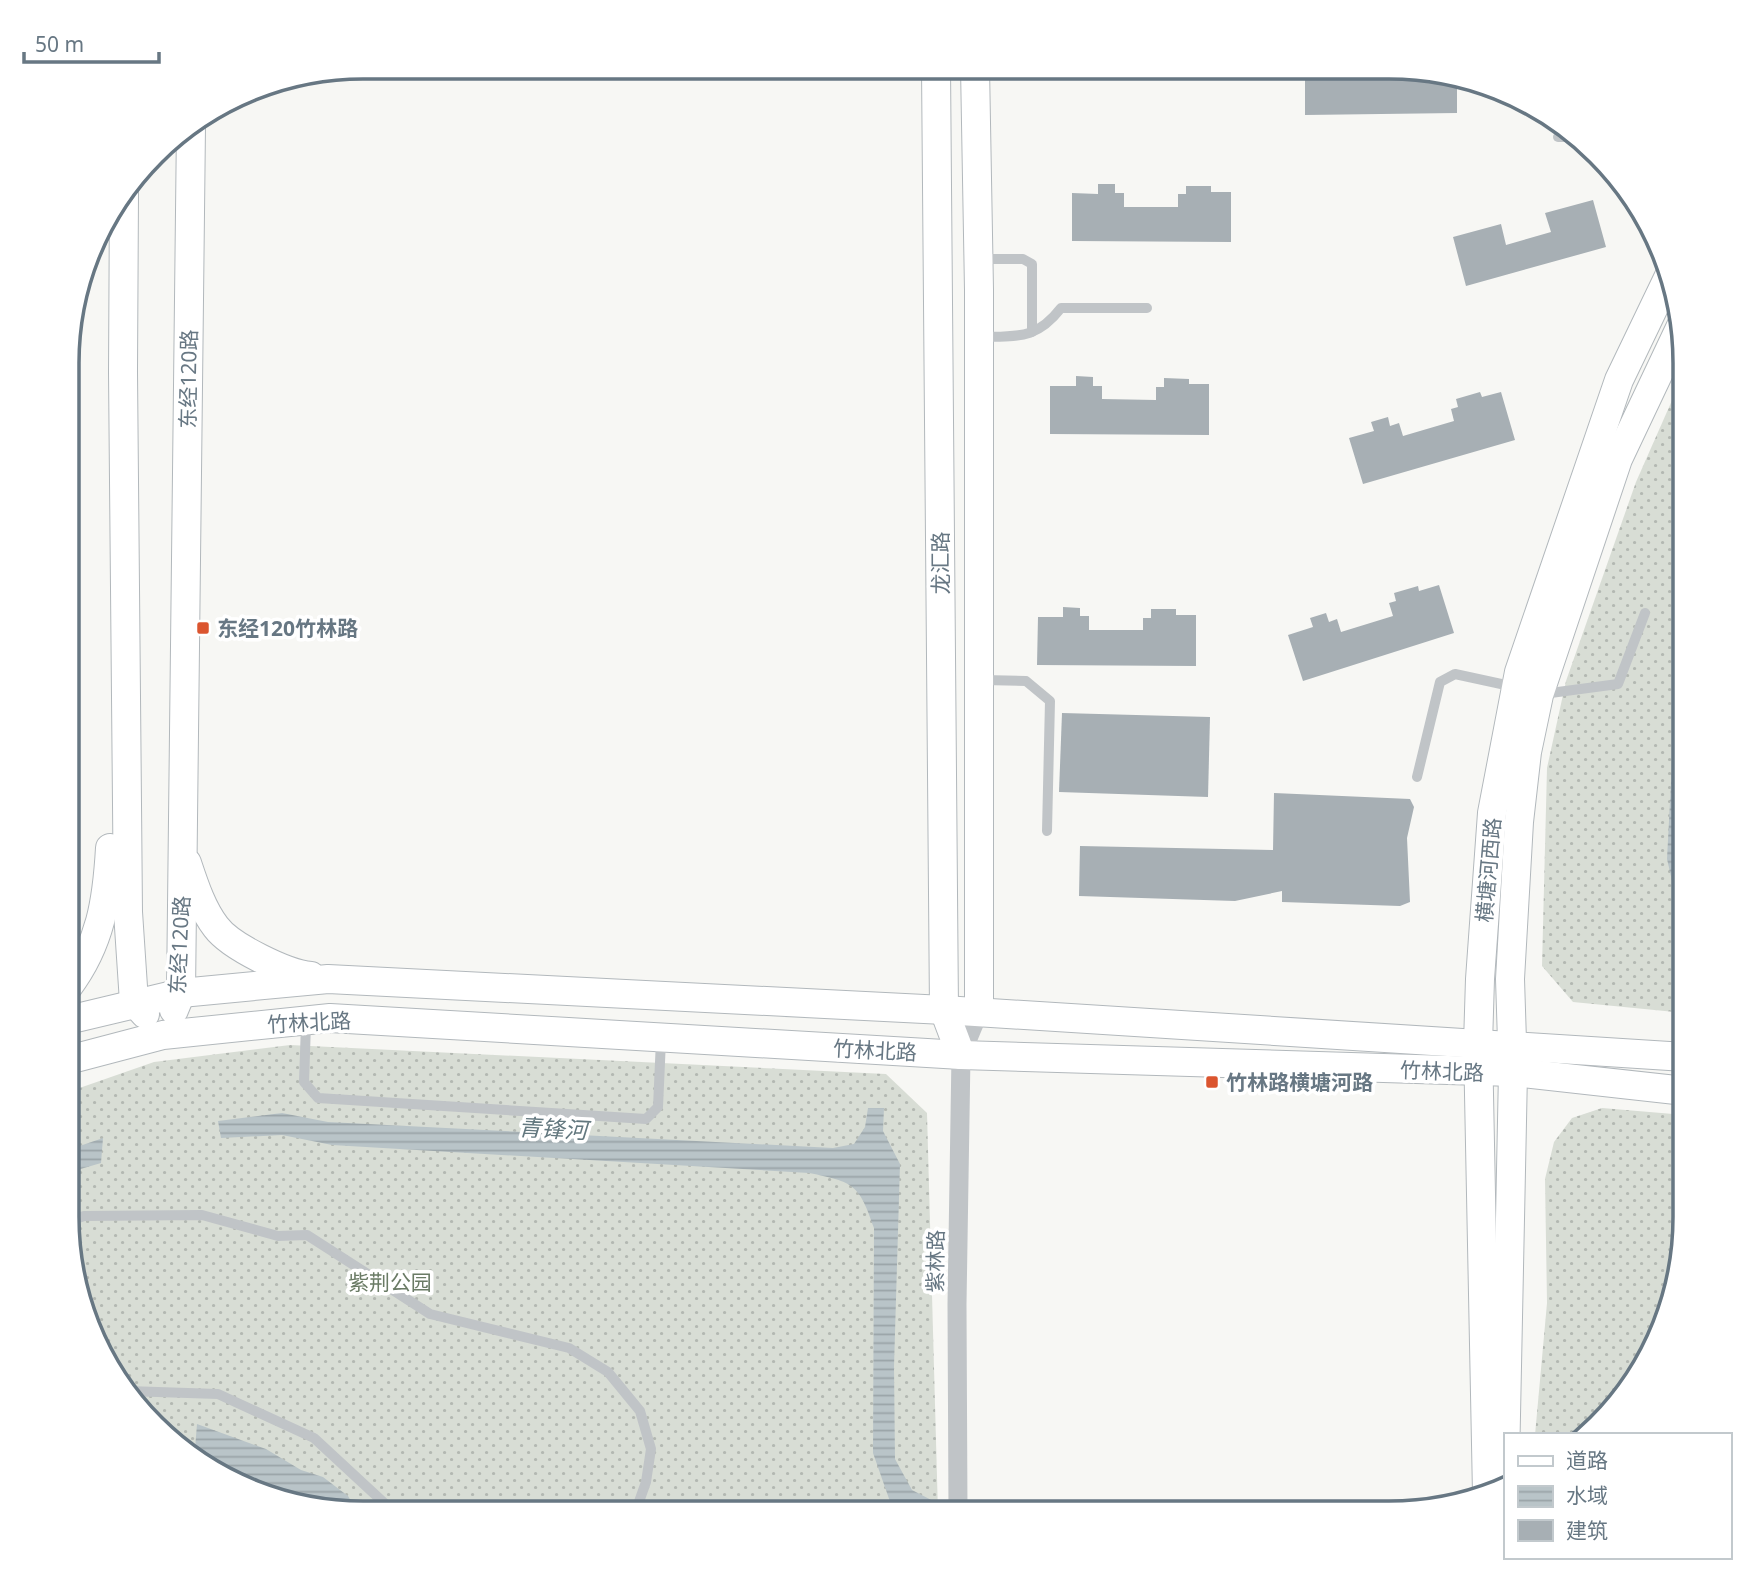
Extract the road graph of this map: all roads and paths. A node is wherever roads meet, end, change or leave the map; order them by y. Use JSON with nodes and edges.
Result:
{"nodes":[{"id":1,"x":936,"y":79,"type":"edge"},
{"id":2,"x":975,"y":79,"type":"edge"},
{"id":3,"x":191,"y":137,"type":"edge"},
{"id":4,"x":124,"y":210,"type":"edge"},
{"id":5,"x":978,"y":259,"type":"junction"},
{"id":6,"x":1663,"y":288,"type":"edge"},
{"id":7,"x":1147,"y":308,"type":"dead end"},
{"id":8,"x":1032,"y":332,"type":"junction"},
{"id":9,"x":979,"y":337,"type":"junction"},
{"id":10,"x":1673,"y":343,"type":"edge"},
{"id":11,"x":1645,"y":612,"type":"dead end"},
{"id":12,"x":126,"y":632,"type":"junction"},
{"id":13,"x":979,"y":680,"type":"junction"},
{"id":14,"x":1528,"y":691,"type":"junction"},
{"id":15,"x":1417,"y":777,"type":"dead end"},
{"id":16,"x":1047,"y":831,"type":"dead end"},
{"id":17,"x":182,"y":848,"type":"junction"},
{"id":18,"x":79,"y":968,"type":"edge"},
{"id":19,"x":419,"y":984,"type":"junction"},
{"id":20,"x":181,"y":993,"type":"junction"},
{"id":21,"x":134,"y":1002,"type":"junction"},
{"id":22,"x":944,"y":1010,"type":"junction"},
{"id":23,"x":979,"y":1012,"type":"junction"},
{"id":24,"x":79,"y":1017,"type":"edge"},
{"id":25,"x":306,"y":1020,"type":"junction"},
{"id":26,"x":163,"y":1035,"type":"junction"},
{"id":27,"x":661,"y":1037,"type":"junction"},
{"id":28,"x":1478,"y":1044,"type":"junction"},
{"id":29,"x":961,"y":1055,"type":"junction"},
{"id":30,"x":79,"y":1057,"type":"edge"},
{"id":31,"x":1673,"y":1057,"type":"edge"},
{"id":32,"x":1512,"y":1059,"type":"junction"},
{"id":33,"x":1479,"y":1072,"type":"junction"},
{"id":34,"x":1673,"y":1089,"type":"edge"},
{"id":35,"x":79,"y":1218,"type":"edge"},
{"id":36,"x":139,"y":1391,"type":"edge"},
{"id":37,"x":1505,"y":1433,"type":"edge"},
{"id":38,"x":1487,"y":1484,"type":"edge"},
{"id":39,"x":382,"y":1501,"type":"edge"},
{"id":40,"x":639,"y":1501,"type":"edge"},
{"id":41,"x":958,"y":1501,"type":"edge"}],
"edges":[{"from":1,"to":22,"type":"main road","name":"龙汇路"},
{"from":2,"to":5,"type":"main road","name":"龙汇路"},
{"from":3,"to":17,"type":"main road","name":"东经120路"},
{"from":4,"to":12,"type":"main road","name":"东经120路"},
{"from":5,"to":8,"type":"lane"},
{"from":5,"to":9,"type":"main road","name":"龙汇路"},
{"from":6,"to":14,"type":"main road","name":"横塘河西路"},
{"from":7,"to":8,"type":"lane"},
{"from":8,"to":9,"type":"lane"},
{"from":9,"to":13,"type":"main road","name":"龙汇路"},
{"from":10,"to":14,"type":"main road","name":"横塘河西路"},
{"from":11,"to":14,"type":"lane"},
{"from":12,"to":18,"type":"main road"},
{"from":12,"to":21,"type":"main road","name":"东经120路"},
{"from":13,"to":16,"type":"lane"},
{"from":13,"to":23,"type":"main road","name":"龙汇路"},
{"from":14,"to":15,"type":"lane"},
{"from":14,"to":28,"type":"main road","name":"横塘河西路"},
{"from":14,"to":32,"type":"main road","name":"横塘河西路"},
{"from":17,"to":19,"type":"main road"},
{"from":17,"to":20,"type":"main road","name":"东经120路"},
{"from":19,"to":20,"type":"main road","name":"竹林北路"},
{"from":19,"to":22,"type":"main road","name":"竹林北路"},
{"from":20,"to":21,"type":"main road","name":"竹林北路"},
{"from":20,"to":26,"type":"main road","name":"东经120路"},
{"from":21,"to":24,"type":"main road","name":"竹林北路"},
{"from":21,"to":26,"type":"main road","name":"东经120路"},
{"from":22,"to":23,"type":"main road","name":"竹林北路"},
{"from":22,"to":29,"type":"main road","name":"龙汇路"},
{"from":23,"to":28,"type":"main road","name":"竹林北路"},
{"from":23,"to":29,"type":"street","name":"紫林路"},
{"from":25,"to":26,"type":"main road","name":"竹林北路"},
{"from":25,"to":27,"type":"main road","name":"竹林北路"},
{"from":25,"to":27,"type":"lane"},
{"from":26,"to":30,"type":"main road","name":"竹林北路"},
{"from":27,"to":29,"type":"main road","name":"竹林北路"},
{"from":28,"to":32,"type":"main road","name":"竹林北路"},
{"from":28,"to":33,"type":"main road","name":"横塘河西路"},
{"from":29,"to":33,"type":"main road","name":"竹林北路"},
{"from":29,"to":41,"type":"street","name":"紫林路"},
{"from":31,"to":32,"type":"main road","name":"竹林北路"},
{"from":32,"to":33,"type":"main road","name":"竹林北路"},
{"from":32,"to":34,"type":"main road","name":"竹林北路"},
{"from":32,"to":37,"type":"main road","name":"横塘河西路"},
{"from":33,"to":38,"type":"main road","name":"横塘河西路"},
{"from":35,"to":40,"type":"lane"},
{"from":36,"to":39,"type":"lane"}]}
